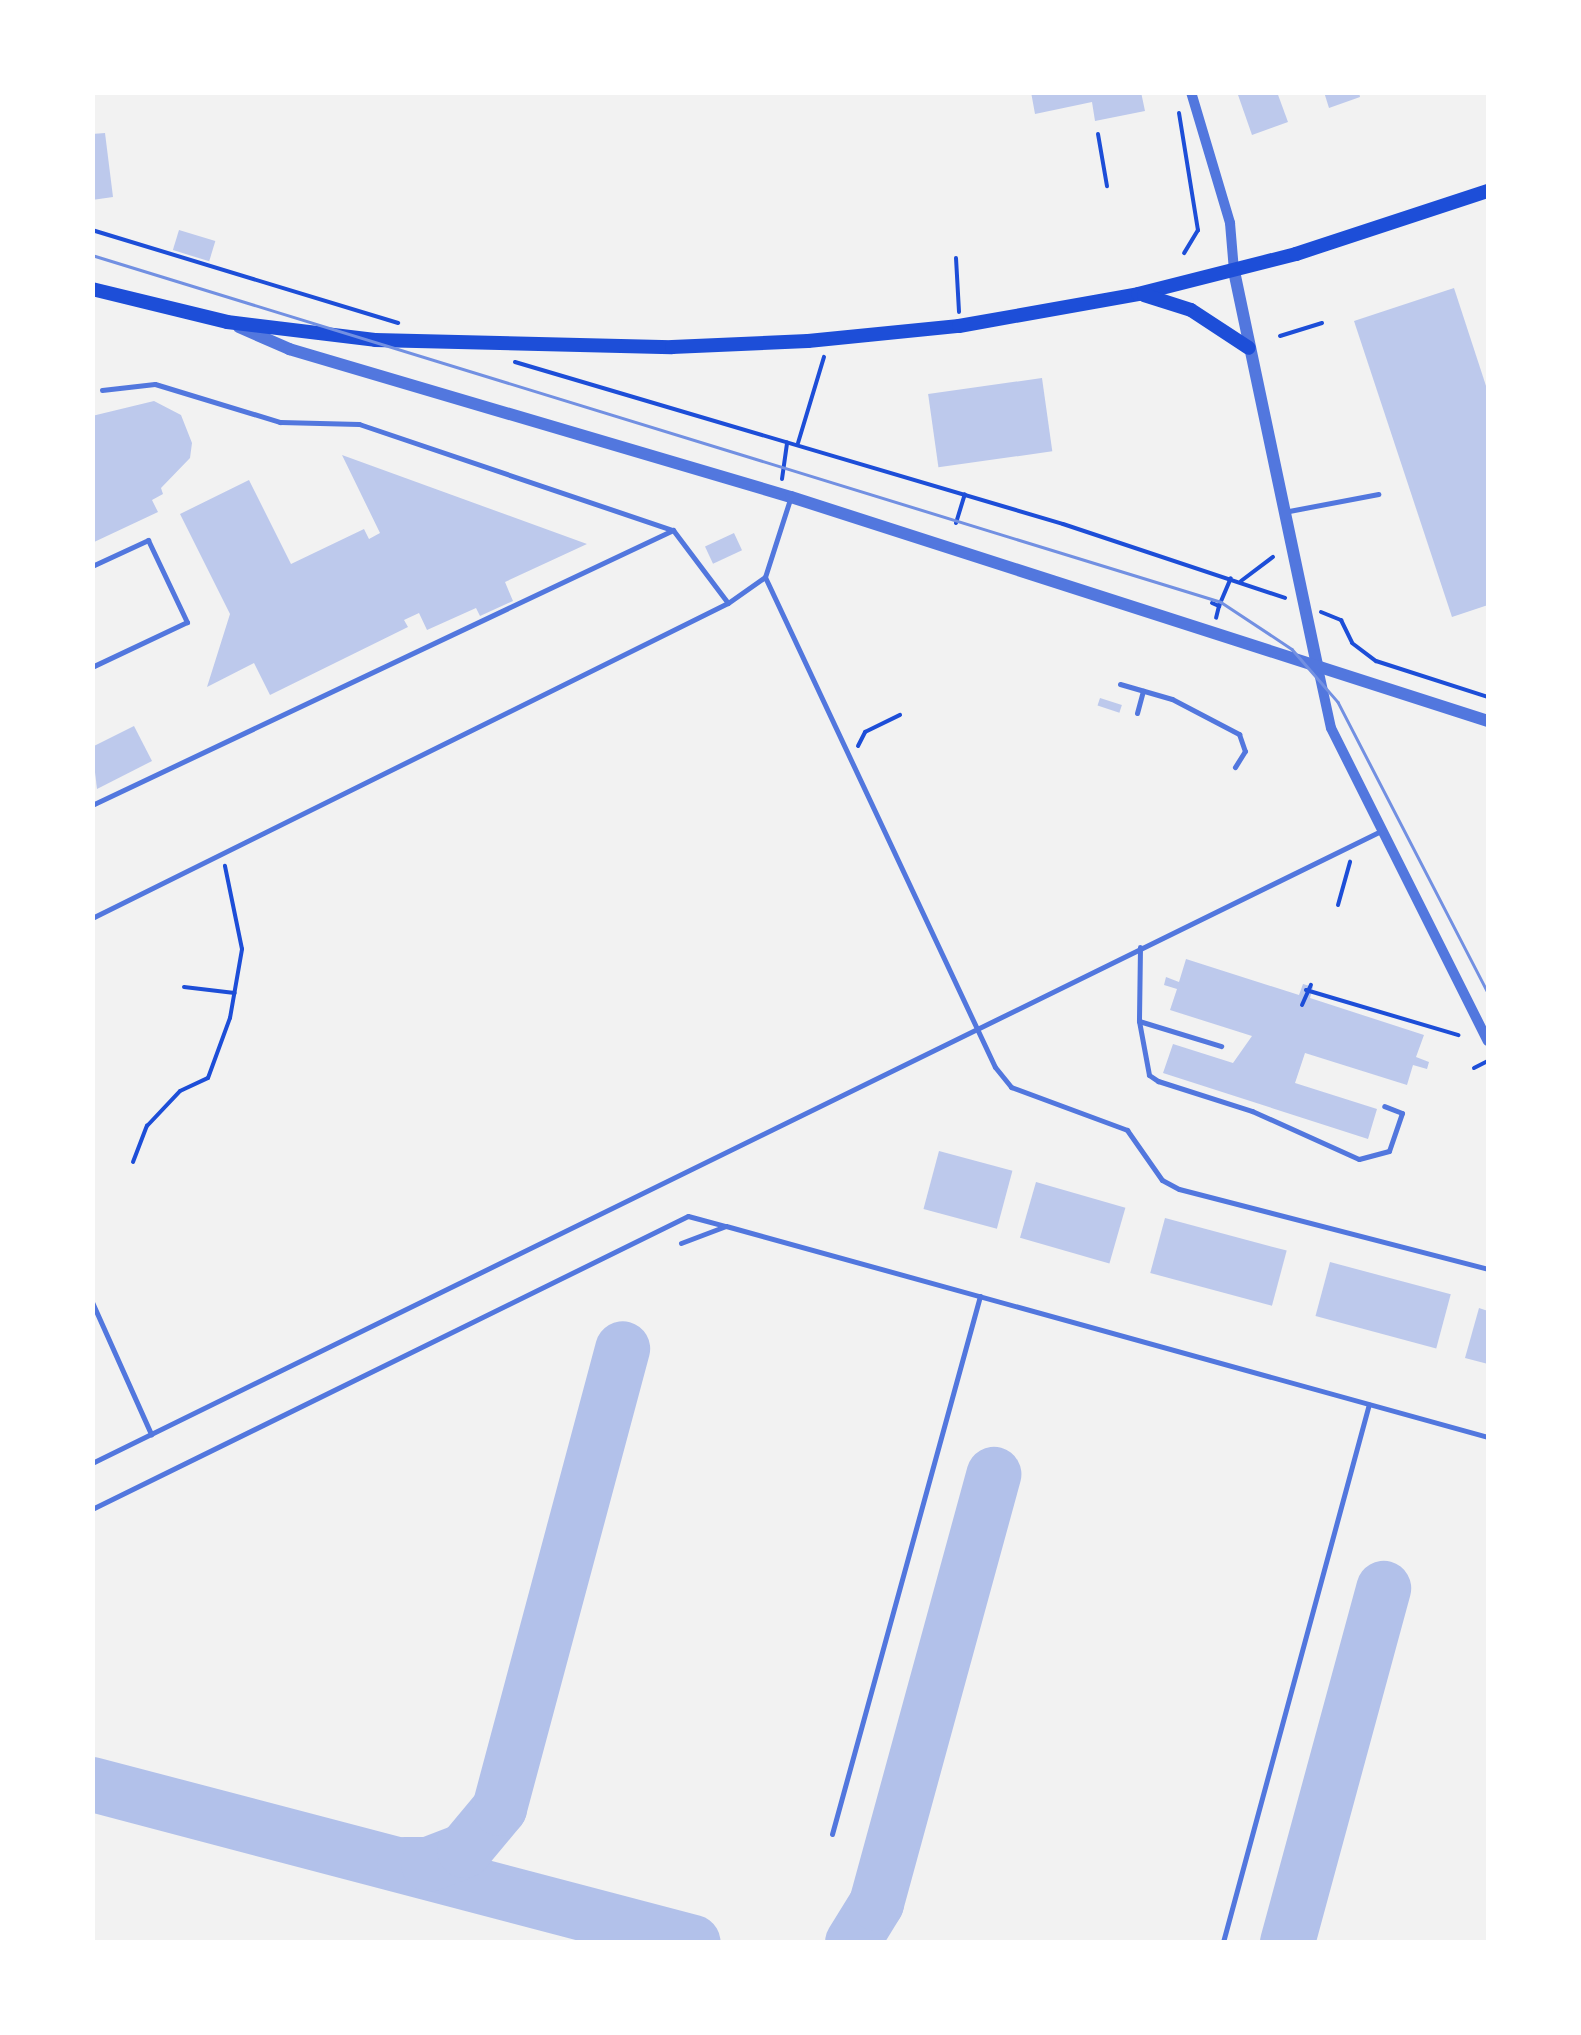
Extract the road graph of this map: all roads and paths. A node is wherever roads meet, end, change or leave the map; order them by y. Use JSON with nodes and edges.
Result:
{"nodes":[{"id":1,"x":1191,"y":92,"type":"edge"},
{"id":2,"x":1178,"y":105,"type":"dead end"},
{"id":3,"x":1098,"y":134,"type":"dead end"},
{"id":4,"x":1106,"y":186,"type":"dead end"},
{"id":5,"x":1488,"y":192,"type":"edge"},
{"id":6,"x":92,"y":230,"type":"edge"},
{"id":7,"x":1184,"y":253,"type":"dead end"},
{"id":8,"x":956,"y":258,"type":"dead end"},
{"id":9,"x":1234,"y":271,"type":"junction"},
{"id":10,"x":92,"y":288,"type":"edge"},
{"id":11,"x":1138,"y":294,"type":"junction"},
{"id":12,"x":227,"y":322,"type":"junction"},
{"id":13,"x":1322,"y":323,"type":"dead end"},
{"id":14,"x":404,"y":325,"type":"dead end"},
{"id":15,"x":959,"y":326,"type":"junction"},
{"id":16,"x":1280,"y":336,"type":"dead end"},
{"id":17,"x":1249,"y":348,"type":"junction"},
{"id":18,"x":827,"y":354,"type":"dead end"},
{"id":19,"x":501,"y":359,"type":"dead end"},
{"id":20,"x":102,"y":390,"type":"dead end"},
{"id":21,"x":787,"y":442,"type":"junction"},
{"id":22,"x":797,"y":446,"type":"junction"},
{"id":23,"x":964,"y":494,"type":"junction"},
{"id":24,"x":1378,"y":494,"type":"dead end"},
{"id":25,"x":791,"y":497,"type":"junction"},
{"id":26,"x":1286,"y":512,"type":"junction"},
{"id":27,"x":956,"y":523,"type":"dead end"},
{"id":28,"x":672,"y":530,"type":"junction"},
{"id":29,"x":1273,"y":557,"type":"dead end"},
{"id":30,"x":92,"y":566,"type":"edge"},
{"id":31,"x":765,"y":577,"type":"junction"},
{"id":32,"x":1231,"y":578,"type":"junction"},
{"id":33,"x":1240,"y":582,"type":"junction"},
{"id":34,"x":1281,"y":596,"type":"dead end"},
{"id":35,"x":728,"y":604,"type":"junction"},
{"id":36,"x":1212,"y":604,"type":"dead end"},
{"id":37,"x":1220,"y":606,"type":"junction"},
{"id":38,"x":1341,"y":620,"type":"dead end"},
{"id":39,"x":1215,"y":621,"type":"dead end"},
{"id":40,"x":92,"y":667,"type":"edge"},
{"id":41,"x":1318,"y":668,"type":"junction"},
{"id":42,"x":1120,"y":684,"type":"dead end"},
{"id":43,"x":1143,"y":691,"type":"junction"},
{"id":44,"x":1488,"y":697,"type":"edge"},
{"id":45,"x":1136,"y":713,"type":"dead end"},
{"id":46,"x":900,"y":716,"type":"dead end"},
{"id":47,"x":1488,"y":721,"type":"edge"},
{"id":48,"x":852,"y":760,"type":"junction"},
{"id":49,"x":1235,"y":767,"type":"dead end"},
{"id":50,"x":92,"y":805,"type":"edge"},
{"id":51,"x":1382,"y":831,"type":"junction"},
{"id":52,"x":1350,"y":864,"type":"dead end"},
{"id":53,"x":225,"y":866,"type":"dead end"},
{"id":54,"x":1338,"y":905,"type":"dead end"},
{"id":55,"x":92,"y":918,"type":"edge"},
{"id":56,"x":1140,"y":947,"type":"junction"},
{"id":57,"x":184,"y":986,"type":"dead end"},
{"id":58,"x":235,"y":994,"type":"junction"},
{"id":59,"x":1302,"y":1005,"type":"dead end"},
{"id":60,"x":1139,"y":1021,"type":"junction"},
{"id":61,"x":977,"y":1026,"type":"junction"},
{"id":62,"x":1458,"y":1035,"type":"dead end"},
{"id":63,"x":1488,"y":1042,"type":"edge"},
{"id":64,"x":1221,"y":1046,"type":"dead end"},
{"id":65,"x":1488,"y":1061,"type":"edge"},
{"id":66,"x":1474,"y":1068,"type":"dead end"},
{"id":67,"x":1384,"y":1106,"type":"dead end"},
{"id":68,"x":133,"y":1162,"type":"dead end"},
{"id":69,"x":726,"y":1226,"type":"junction"},
{"id":70,"x":680,"y":1243,"type":"dead end"},
{"id":71,"x":1488,"y":1268,"type":"edge"},
{"id":72,"x":980,"y":1296,"type":"junction"},
{"id":73,"x":92,"y":1302,"type":"edge"},
{"id":74,"x":1368,"y":1404,"type":"junction"},
{"id":75,"x":150,"y":1434,"type":"junction"},
{"id":76,"x":1488,"y":1437,"type":"edge"},
{"id":77,"x":92,"y":1462,"type":"edge"},
{"id":78,"x":92,"y":1509,"type":"edge"},
{"id":79,"x":832,"y":1834,"type":"dead end"},
{"id":80,"x":1222,"y":1942,"type":"edge"}],
"edges":[{"from":1,"to":9,"type":"street"},
{"from":2,"to":7,"type":"path"},
{"from":3,"to":4,"type":"path"},
{"from":5,"to":9,"type":"main road"},
{"from":6,"to":14,"type":"path"},
{"from":8,"to":15,"type":"path"},
{"from":9,"to":11,"type":"main road"},
{"from":9,"to":17,"type":"street"},
{"from":10,"to":12,"type":"main road"},
{"from":11,"to":15,"type":"main road"},
{"from":11,"to":17,"type":"main road"},
{"from":12,"to":15,"type":"main road"},
{"from":12,"to":25,"type":"street"},
{"from":13,"to":16,"type":"path"},
{"from":17,"to":26,"type":"street"},
{"from":18,"to":22,"type":"path"},
{"from":19,"to":21,"type":"path"},
{"from":20,"to":28,"type":"lane"},
{"from":21,"to":22,"type":"path"},
{"from":21,"to":25,"type":"path"},
{"from":22,"to":23,"type":"path"},
{"from":23,"to":27,"type":"path"},
{"from":23,"to":32,"type":"path"},
{"from":24,"to":26,"type":"lane"},
{"from":25,"to":31,"type":"lane"},
{"from":25,"to":41,"type":"street"},
{"from":26,"to":41,"type":"street"},
{"from":28,"to":35,"type":"lane"},
{"from":28,"to":50,"type":"lane"},
{"from":29,"to":33,"type":"path"},
{"from":30,"to":40,"type":"lane"},
{"from":31,"to":35,"type":"lane"},
{"from":31,"to":48,"type":"lane"},
{"from":32,"to":33,"type":"path"},
{"from":32,"to":37,"type":"path"},
{"from":33,"to":34,"type":"path"},
{"from":35,"to":55,"type":"lane"},
{"from":36,"to":37,"type":"path"},
{"from":37,"to":39,"type":"path"},
{"from":38,"to":44,"type":"path"},
{"from":41,"to":47,"type":"street"},
{"from":41,"to":51,"type":"street"},
{"from":42,"to":43,"type":"lane"},
{"from":43,"to":45,"type":"lane"},
{"from":43,"to":49,"type":"lane"},
{"from":46,"to":48,"type":"path"},
{"from":48,"to":61,"type":"lane"},
{"from":51,"to":56,"type":"lane"},
{"from":51,"to":63,"type":"street"},
{"from":52,"to":54,"type":"path"},
{"from":53,"to":58,"type":"path"},
{"from":56,"to":60,"type":"lane"},
{"from":56,"to":61,"type":"lane"},
{"from":57,"to":58,"type":"path"},
{"from":58,"to":68,"type":"path"},
{"from":59,"to":62,"type":"path"},
{"from":60,"to":64,"type":"lane"},
{"from":60,"to":67,"type":"lane"},
{"from":61,"to":71,"type":"lane"},
{"from":61,"to":75,"type":"lane"},
{"from":65,"to":66,"type":"path"},
{"from":69,"to":70,"type":"lane"},
{"from":69,"to":72,"type":"lane"},
{"from":69,"to":78,"type":"lane"},
{"from":72,"to":74,"type":"lane"},
{"from":72,"to":79,"type":"lane"},
{"from":73,"to":75,"type":"lane"},
{"from":74,"to":76,"type":"lane"},
{"from":74,"to":80,"type":"lane"},
{"from":75,"to":77,"type":"lane"}]}
